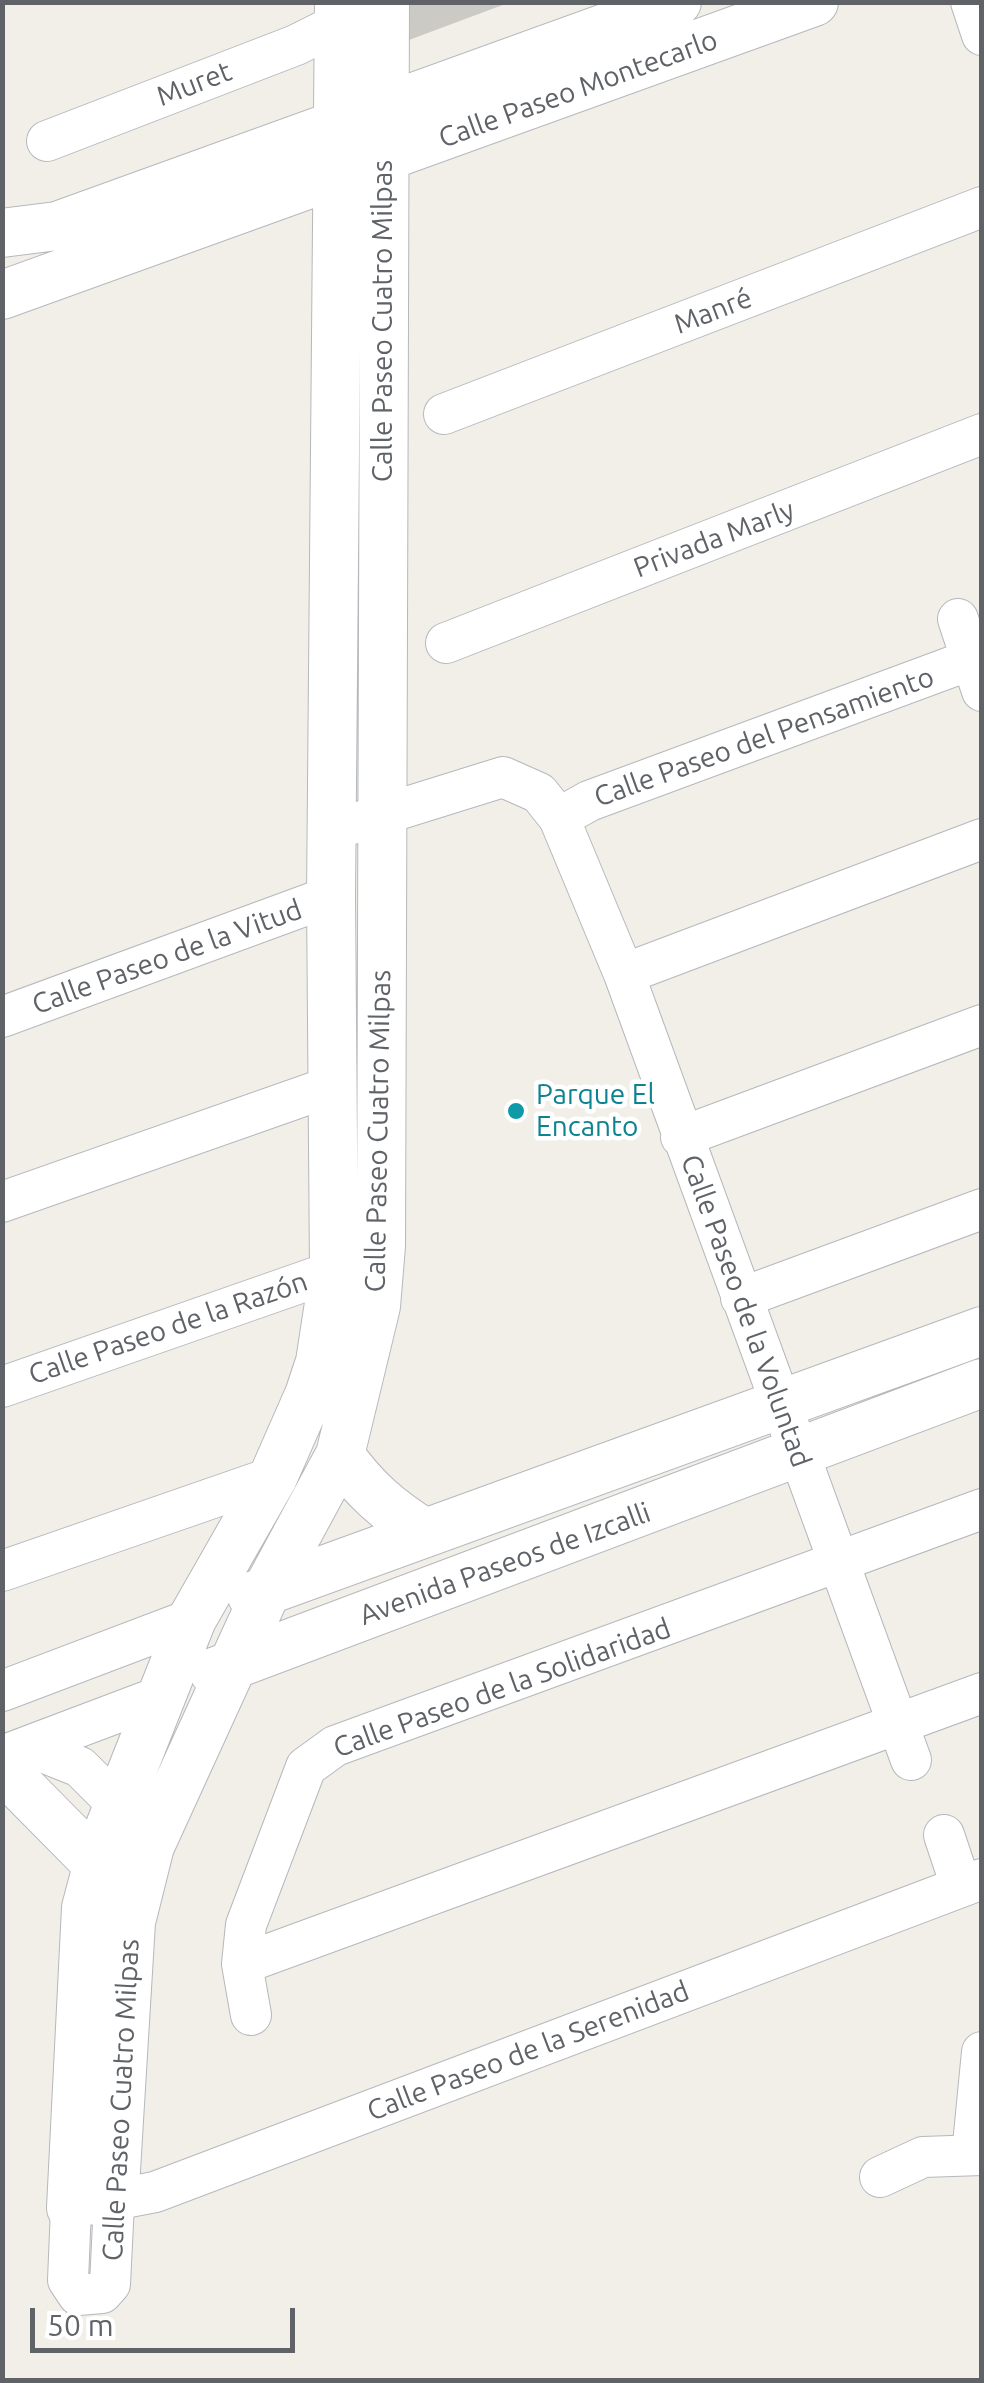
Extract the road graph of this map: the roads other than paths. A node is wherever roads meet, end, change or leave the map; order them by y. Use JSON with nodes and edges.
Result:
{"nodes":[{"id":1,"x":385,"y":2,"type":"edge"},
{"id":2,"x":677,"y":2,"type":"edge"},
{"id":3,"x":814,"y":2,"type":"edge"},
{"id":4,"x":971,"y":2,"type":"edge"},
{"id":5,"x":338,"y":13,"type":"edge"},
{"id":6,"x":982,"y":35,"type":"edge"},
{"id":7,"x":384,"y":110,"type":"junction"},
{"id":8,"x":337,"y":127,"type":"junction"},
{"id":9,"x":47,"y":141,"type":"dead end"},
{"id":10,"x":384,"y":160,"type":"junction"},
{"id":11,"x":336,"y":176,"type":"junction"},
{"id":12,"x":982,"y":207,"type":"edge"},
{"id":13,"x":2,"y":233,"type":"edge"},
{"id":14,"x":2,"y":295,"type":"edge"},
{"id":15,"x":444,"y":414,"type":"dead end"},
{"id":16,"x":982,"y":434,"type":"edge"},
{"id":17,"x":958,"y":619,"type":"dead end"},
{"id":18,"x":446,"y":643,"type":"dead end"},
{"id":19,"x":976,"y":675,"type":"edge"},
{"id":20,"x":381,"y":813,"type":"junction"},
{"id":21,"x":558,"y":818,"type":"junction"},
{"id":22,"x":333,"y":830,"type":"junction"},
{"id":23,"x":982,"y":839,"type":"edge"},
{"id":24,"x":331,"y":896,"type":"junction"},
{"id":25,"x":624,"y":974,"type":"junction"},
{"id":26,"x":2,"y":1017,"type":"edge"},
{"id":27,"x":982,"y":1025,"type":"edge"},
{"id":28,"x":332,"y":1086,"type":"junction"},
{"id":29,"x":682,"y":1136,"type":"junction"},
{"id":30,"x":2,"y":1202,"type":"edge"},
{"id":31,"x":982,"y":1209,"type":"edge"},
{"id":32,"x":334,"y":1270,"type":"junction"},
{"id":33,"x":740,"y":1298,"type":"junction"},
{"id":34,"x":982,"y":1331,"type":"edge"},
{"id":35,"x":982,"y":1383,"type":"edge"},
{"id":36,"x":2,"y":1387,"type":"edge"},
{"id":37,"x":783,"y":1406,"type":"junction"},
{"id":38,"x":801,"y":1454,"type":"junction"},
{"id":39,"x":340,"y":1455,"type":"junction"},
{"id":40,"x":273,"y":1477,"type":"junction"},
{"id":41,"x":982,"y":1509,"type":"edge"},
{"id":42,"x":425,"y":1532,"type":"junction"},
{"id":43,"x":840,"y":1564,"type":"junction"},
{"id":44,"x":2,"y":1571,"type":"edge"},
{"id":45,"x":267,"y":1590,"type":"junction"},
{"id":46,"x":192,"y":1619,"type":"junction"},
{"id":47,"x":231,"y":1665,"type":"junction"},
{"id":48,"x":2,"y":1691,"type":"edge"},
{"id":49,"x":982,"y":1693,"type":"edge"},
{"id":50,"x":161,"y":1696,"type":"junction"},
{"id":51,"x":904,"y":1742,"type":"junction"},
{"id":52,"x":12,"y":1757,"type":"edge"},
{"id":53,"x":119,"y":1806,"type":"junction"},
{"id":54,"x":944,"y":1835,"type":"dead end"},
{"id":55,"x":98,"y":1865,"type":"junction"},
{"id":56,"x":972,"y":1883,"type":"edge"},
{"id":57,"x":242,"y":1964,"type":"junction"},
{"id":58,"x":252,"y":2014,"type":"dead end"},
{"id":59,"x":982,"y":2052,"type":"edge"},
{"id":60,"x":977,"y":2155,"type":"edge"},
{"id":61,"x":880,"y":2177,"type":"dead end"},
{"id":62,"x":92,"y":2206,"type":"junction"}],
"edges":[{"from":1,"to":7,"type":"street","name":"Calle Paseo Cuatro Milpas"},
{"from":2,"to":7,"type":"street","name":"Calle Paseo Montecarlo"},
{"from":3,"to":10,"type":"street","name":"Calle Paseo Montecarlo"},
{"from":4,"to":6,"type":"street"},
{"from":5,"to":8,"type":"street","name":"Calle Paseo Cuatro Milpas"},
{"from":5,"to":9,"type":"street","name":"Muret"},
{"from":7,"to":8,"type":"street","name":"Calle Paseo Montecarlo"},
{"from":7,"to":10,"type":"street","name":"Calle Paseo Cuatro Milpas"},
{"from":8,"to":11,"type":"street","name":"Calle Paseo Cuatro Milpas"},
{"from":8,"to":13,"type":"street","name":"Calle Paseo Montecarlo"},
{"from":10,"to":11,"type":"street","name":"Calle Paseo Montecarlo"},
{"from":10,"to":20,"type":"street","name":"Calle Paseo Cuatro Milpas"},
{"from":11,"to":14,"type":"street","name":"Calle Paseo Montecarlo"},
{"from":11,"to":22,"type":"street","name":"Calle Paseo Cuatro Milpas"},
{"from":12,"to":15,"type":"street","name":"Manré"},
{"from":16,"to":18,"type":"street","name":"Privada Marly"},
{"from":17,"to":19,"type":"street","name":"Calle Paseo del Pensamiento"},
{"from":19,"to":21,"type":"street","name":"Calle Paseo del Pensamiento"},
{"from":20,"to":21,"type":"street","name":"Calle Paseo de la Voluntad"},
{"from":20,"to":22,"type":"street","name":"Calle Paseo de la Voluntad"},
{"from":20,"to":39,"type":"street","name":"Calle Paseo Cuatro Milpas"},
{"from":21,"to":25,"type":"street","name":"Calle Paseo de la Voluntad"},
{"from":22,"to":24,"type":"street","name":"Calle Paseo Cuatro Milpas"},
{"from":23,"to":25,"type":"street"},
{"from":24,"to":26,"type":"street","name":"Calle Paseo de la Vitud"},
{"from":24,"to":28,"type":"street","name":"Calle Paseo Cuatro Milpas"},
{"from":25,"to":29,"type":"street","name":"Calle Paseo de la Voluntad"},
{"from":27,"to":29,"type":"street"},
{"from":28,"to":30,"type":"street"},
{"from":28,"to":32,"type":"street","name":"Calle Paseo Cuatro Milpas"},
{"from":29,"to":33,"type":"street","name":"Calle Paseo de la Voluntad"},
{"from":31,"to":33,"type":"street"},
{"from":32,"to":36,"type":"street","name":"Calle Paseo de la Razón"},
{"from":32,"to":40,"type":"street","name":"Calle Paseo Cuatro Milpas"},
{"from":33,"to":37,"type":"street","name":"Calle Paseo de la Voluntad"},
{"from":34,"to":37,"type":"street","name":"Avenida Paseos de Izcalli"},
{"from":35,"to":38,"type":"street","name":"Avenida Paseos de Izcalli"},
{"from":37,"to":38,"type":"street","name":"Calle Paseo de la Voluntad"},
{"from":37,"to":42,"type":"street","name":"Avenida Paseos de Izcalli"},
{"from":38,"to":43,"type":"street","name":"Calle Paseo de la Voluntad"},
{"from":38,"to":47,"type":"street","name":"Avenida Paseos de Izcalli"},
{"from":39,"to":42,"type":"street"},
{"from":39,"to":45,"type":"street","name":"Calle Paseo Cuatro Milpas"},
{"from":40,"to":44,"type":"street"},
{"from":40,"to":46,"type":"street","name":"Calle Paseo Cuatro Milpas"},
{"from":41,"to":43,"type":"street","name":"Calle Paseo de la Solidaridad"},
{"from":42,"to":45,"type":"street","name":"Avenida Paseos de Izcalli"},
{"from":43,"to":51,"type":"street","name":"Calle Paseo de la Voluntad"},
{"from":43,"to":57,"type":"street","name":"Calle Paseo de la Solidaridad"},
{"from":45,"to":46,"type":"street","name":"Avenida Paseos de Izcalli"},
{"from":45,"to":47,"type":"street","name":"Calle Paseo Cuatro Milpas"},
{"from":46,"to":48,"type":"street"},
{"from":46,"to":50,"type":"street","name":"Calle Paseo Cuatro Milpas"},
{"from":47,"to":50,"type":"street","name":"Avenida Paseos de Izcalli"},
{"from":47,"to":62,"type":"street","name":"Calle Paseo Cuatro Milpas"},
{"from":49,"to":51,"type":"street"},
{"from":50,"to":52,"type":"street","name":"Avenida Paseos de Izcalli"},
{"from":50,"to":53,"type":"street","name":"Calle Paseo Cuatro Milpas"},
{"from":51,"to":57,"type":"street"},
{"from":52,"to":53,"type":"street"},
{"from":52,"to":55,"type":"street"},
{"from":53,"to":55,"type":"street","name":"Calle Paseo Cuatro Milpas"},
{"from":54,"to":56,"type":"street"},
{"from":55,"to":62,"type":"street","name":"Calle Paseo Cuatro Milpas"},
{"from":56,"to":62,"type":"street","name":"Calle Paseo de la Serenidad"},
{"from":57,"to":58,"type":"street","name":"Calle Paseo de la Solidaridad"},
{"from":59,"to":60,"type":"street"},
{"from":60,"to":61,"type":"street"}]}
